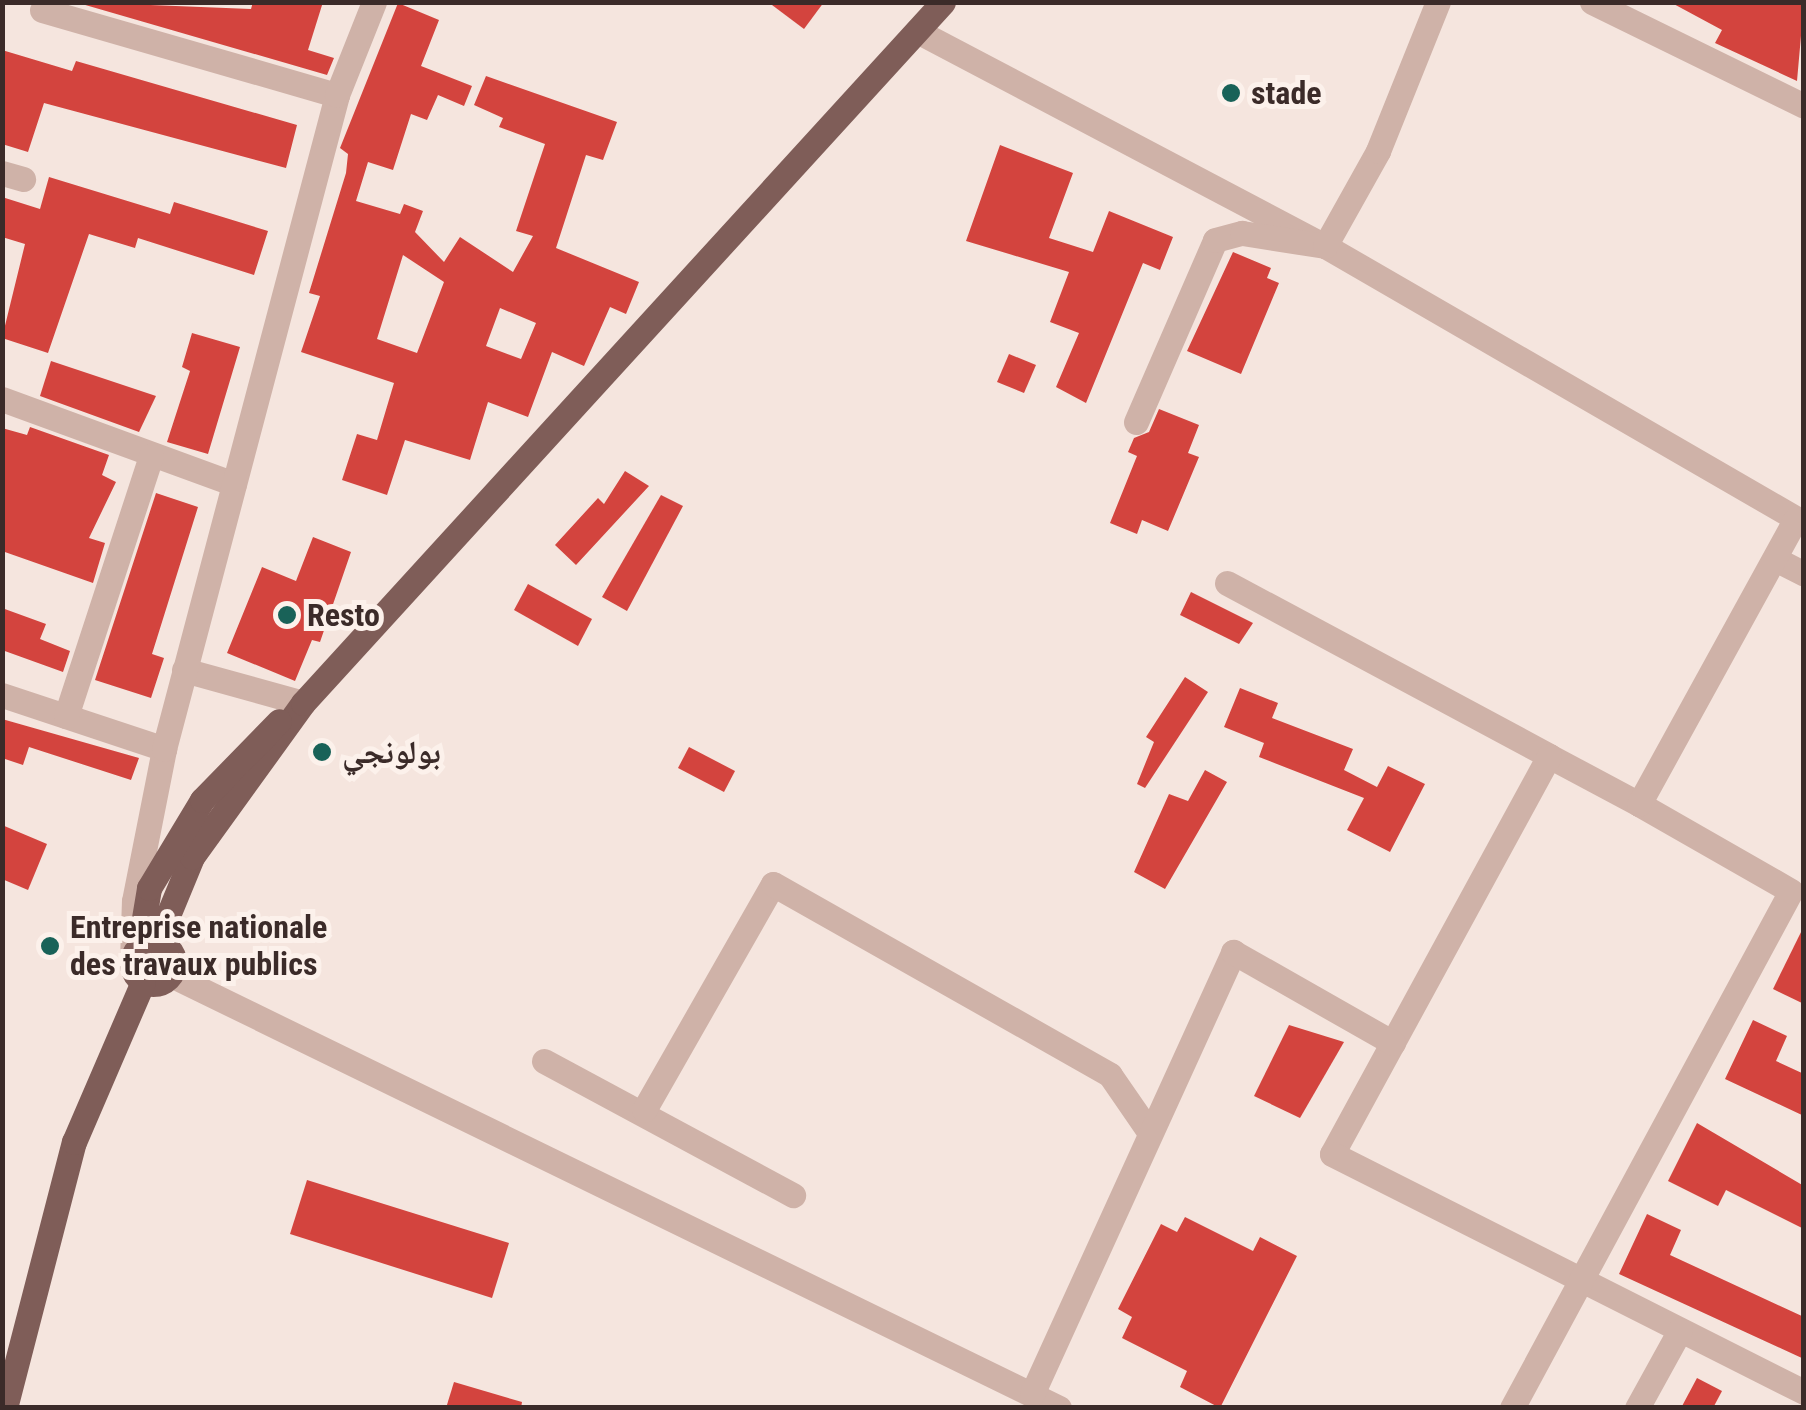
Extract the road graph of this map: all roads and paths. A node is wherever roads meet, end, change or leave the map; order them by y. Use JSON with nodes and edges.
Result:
{"nodes":[{"id":1,"x":374,"y":2,"type":"edge"},
{"id":2,"x":943,"y":2,"type":"edge"},
{"id":3,"x":1438,"y":2,"type":"edge"},
{"id":4,"x":1592,"y":2,"type":"edge"},
{"id":5,"x":42,"y":10,"type":"dead end"},
{"id":6,"x":918,"y":31,"type":"junction"},
{"id":7,"x":337,"y":95,"type":"junction"},
{"id":8,"x":1804,"y":106,"type":"edge"},
{"id":9,"x":1325,"y":246,"type":"junction"},
{"id":10,"x":2,"y":399,"type":"edge"},
{"id":11,"x":1136,"y":422,"type":"dead end"},
{"id":12,"x":152,"y":456,"type":"junction"},
{"id":13,"x":234,"y":484,"type":"junction"},
{"id":14,"x":1800,"y":521,"type":"edge"},
{"id":15,"x":1775,"y":559,"type":"junction"},
{"id":16,"x":1804,"y":574,"type":"edge"},
{"id":17,"x":1227,"y":584,"type":"dead end"},
{"id":18,"x":184,"y":670,"type":"junction"},
{"id":19,"x":2,"y":694,"type":"edge"},
{"id":20,"x":304,"y":703,"type":"junction"},
{"id":21,"x":66,"y":716,"type":"junction"},
{"id":22,"x":164,"y":750,"type":"junction"},
{"id":23,"x":1548,"y":756,"type":"junction"},
{"id":24,"x":1639,"y":804,"type":"junction"},
{"id":25,"x":1797,"y":895,"type":"edge"},
{"id":26,"x":143,"y":958,"type":"junction"},
{"id":27,"x":172,"y":975,"type":"junction"},
{"id":28,"x":1393,"y":1042,"type":"junction"},
{"id":29,"x":544,"y":1061,"type":"dead end"},
{"id":30,"x":644,"y":1110,"type":"junction"},
{"id":31,"x":1150,"y":1133,"type":"junction"},
{"id":32,"x":793,"y":1195,"type":"dead end"},
{"id":33,"x":1582,"y":1280,"type":"junction"},
{"id":34,"x":1680,"y":1330,"type":"junction"},
{"id":35,"x":1804,"y":1392,"type":"edge"},
{"id":36,"x":1032,"y":1394,"type":"junction"},
{"id":37,"x":4,"y":1408,"type":"edge"},
{"id":38,"x":1059,"y":1408,"type":"edge"},
{"id":39,"x":1512,"y":1408,"type":"edge"},
{"id":40,"x":1637,"y":1408,"type":"edge"}],
"edges":[{"from":1,"to":7,"type":"street"},
{"from":2,"to":6,"type":"main road"},
{"from":3,"to":9,"type":"street"},
{"from":4,"to":8,"type":"street"},
{"from":5,"to":7,"type":"street"},
{"from":6,"to":9,"type":"street"},
{"from":6,"to":20,"type":"main road"},
{"from":7,"to":13,"type":"street"},
{"from":9,"to":11,"type":"street"},
{"from":9,"to":14,"type":"street"},
{"from":10,"to":12,"type":"street"},
{"from":12,"to":13,"type":"street"},
{"from":12,"to":21,"type":"street"},
{"from":13,"to":18,"type":"street"},
{"from":14,"to":15,"type":"street"},
{"from":15,"to":16,"type":"street"},
{"from":15,"to":24,"type":"street"},
{"from":17,"to":23,"type":"street"},
{"from":18,"to":20,"type":"street"},
{"from":18,"to":22,"type":"street"},
{"from":19,"to":21,"type":"street"},
{"from":20,"to":26,"type":"main road"},
{"from":21,"to":22,"type":"street"},
{"from":22,"to":26,"type":"street"},
{"from":23,"to":24,"type":"street"},
{"from":23,"to":28,"type":"street"},
{"from":24,"to":25,"type":"street"},
{"from":25,"to":33,"type":"street"},
{"from":26,"to":27,"type":"main road"},
{"from":26,"to":27,"type":"main road"},
{"from":26,"to":37,"type":"main road"},
{"from":27,"to":36,"type":"street"},
{"from":28,"to":31,"type":"street"},
{"from":28,"to":33,"type":"street"},
{"from":29,"to":30,"type":"street"},
{"from":30,"to":31,"type":"street"},
{"from":30,"to":32,"type":"street"},
{"from":31,"to":36,"type":"street"},
{"from":33,"to":34,"type":"street"},
{"from":33,"to":39,"type":"street"},
{"from":34,"to":35,"type":"street"},
{"from":34,"to":40,"type":"street"},
{"from":36,"to":38,"type":"street"}]}
